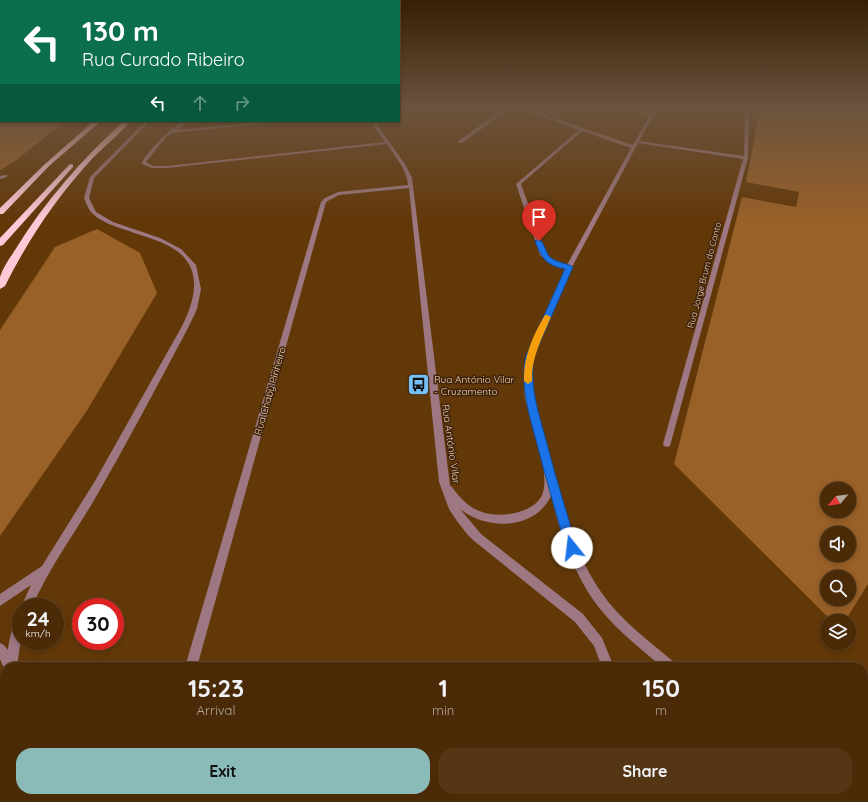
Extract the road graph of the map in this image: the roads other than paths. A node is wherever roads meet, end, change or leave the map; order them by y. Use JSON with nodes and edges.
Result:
{"nodes":[{"id":1,"x":69,"y":146,"type":"edge"},
{"id":2,"x":92,"y":146,"type":"edge"},
{"id":3,"x":101,"y":146,"type":"edge"},
{"id":4,"x":123,"y":146,"type":"edge"},
{"id":5,"x":156,"y":146,"type":"edge"},
{"id":6,"x":356,"y":146,"type":"edge"},
{"id":7,"x":390,"y":146,"type":"edge"},
{"id":8,"x":562,"y":146,"type":"edge"},
{"id":9,"x":635,"y":146,"type":"edge"},
{"id":10,"x":655,"y":146,"type":"edge"},
{"id":11,"x":746,"y":146,"type":"edge"},
{"id":12,"x":746,"y":158,"type":"junction"},
{"id":13,"x":411,"y":186,"type":"junction"},
{"id":14,"x":0,"y":212,"type":"edge"},
{"id":15,"x":0,"y":243,"type":"edge"},
{"id":16,"x":569,"y":267,"type":"junction"},
{"id":17,"x":0,"y":286,"type":"edge"},
{"id":18,"x":667,"y":444,"type":"dead end"},
{"id":19,"x":549,"y":473,"type":"junction"},
{"id":20,"x":444,"y":482,"type":"junction"},
{"id":21,"x":47,"y":567,"type":"junction"},
{"id":22,"x":31,"y":598,"type":"edge"},
{"id":23,"x":0,"y":601,"type":"edge"},
{"id":24,"x":0,"y":649,"type":"edge"},
{"id":25,"x":13,"y":650,"type":"edge"},
{"id":26,"x":8,"y":662,"type":"edge"},
{"id":27,"x":11,"y":662,"type":"edge"},
{"id":28,"x":192,"y":662,"type":"edge"},
{"id":29,"x":606,"y":662,"type":"edge"},
{"id":30,"x":665,"y":662,"type":"edge"}],
"edges":[{"from":1,"to":14,"type":"highway"},
{"from":2,"to":15,"type":"highway"},
{"from":3,"to":17,"type":"highway"},
{"from":4,"to":21,"type":"street"},
{"from":5,"to":6,"type":"street"},
{"from":7,"to":13,"type":"street","name":"Rua António Vilar"},
{"from":8,"to":16,"type":"street"},
{"from":9,"to":16,"type":"street"},
{"from":10,"to":12,"type":"street"},
{"from":11,"to":12,"type":"street","name":"Rua Jorge Brum do Canto"},
{"from":12,"to":18,"type":"street","name":"Rua Jorge Brum do Canto"},
{"from":13,"to":20,"type":"street","name":"Rua António Vilar"},
{"from":13,"to":28,"type":"street","name":"Rua Chaby Pinheiro"},
{"from":16,"to":19,"type":"street"},
{"from":19,"to":20,"type":"street"},
{"from":19,"to":30,"type":"street"},
{"from":20,"to":29,"type":"street","name":"Rua António Vilar"},
{"from":21,"to":22,"type":"street"},
{"from":21,"to":23,"type":"street"},
{"from":24,"to":26,"type":"street"},
{"from":25,"to":27,"type":"street"}]}
